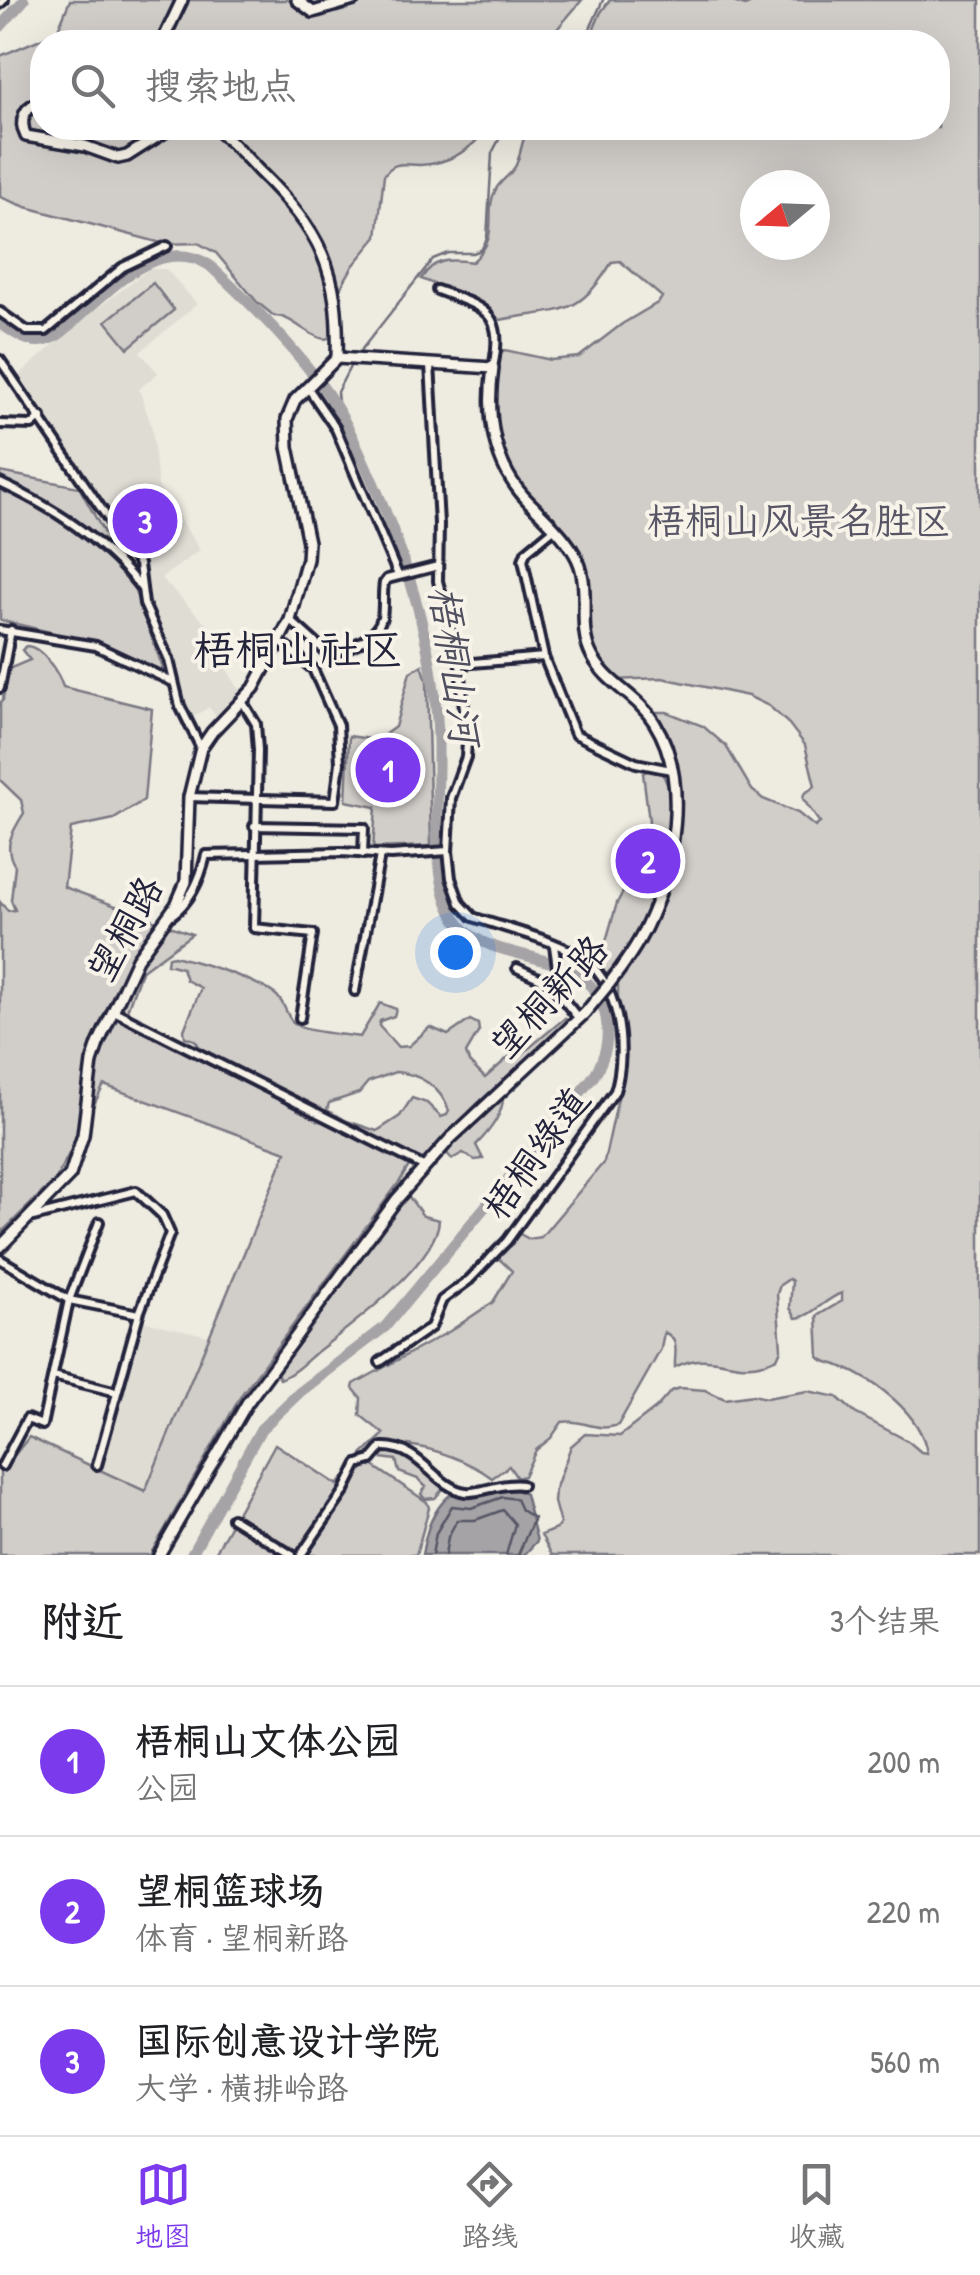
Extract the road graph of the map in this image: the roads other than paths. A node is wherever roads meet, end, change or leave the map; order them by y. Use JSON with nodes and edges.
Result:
{"nodes":[{"id":1,"x":182,"y":0,"type":"edge"},
{"id":2,"x":298,"y":0,"type":"edge"},
{"id":3,"x":354,"y":0,"type":"edge"},
{"id":4,"x":168,"y":30,"type":"edge"},
{"id":5,"x":30,"y":106,"type":"edge"},
{"id":6,"x":30,"y":137,"type":"edge"},
{"id":7,"x":50,"y":140,"type":"edge"},
{"id":8,"x":152,"y":140,"type":"edge"},
{"id":9,"x":227,"y":140,"type":"edge"},
{"id":10,"x":167,"y":246,"type":"dead end"},
{"id":11,"x":436,"y":290,"type":"dead end"},
{"id":12,"x":1,"y":314,"type":"edge"},
{"id":13,"x":340,"y":358,"type":"junction"},
{"id":14,"x":0,"y":360,"type":"edge"},
{"id":15,"x":430,"y":362,"type":"junction"},
{"id":16,"x":493,"y":368,"type":"junction"},
{"id":17,"x":308,"y":388,"type":"junction"},
{"id":18,"x":41,"y":417,"type":"junction"},
{"id":19,"x":0,"y":424,"type":"edge"},
{"id":20,"x":0,"y":483,"type":"edge"},
{"id":21,"x":555,"y":528,"type":"junction"},
{"id":22,"x":438,"y":566,"type":"junction"},
{"id":23,"x":400,"y":574,"type":"junction"},
{"id":24,"x":142,"y":589,"type":"junction"},
{"id":25,"x":290,"y":620,"type":"junction"},
{"id":26,"x":0,"y":630,"type":"edge"},
{"id":27,"x":11,"y":630,"type":"junction"},
{"id":28,"x":278,"y":641,"type":"junction"},
{"id":29,"x":544,"y":657,"type":"junction"},
{"id":30,"x":460,"y":664,"type":"junction"},
{"id":31,"x":174,"y":683,"type":"junction"},
{"id":32,"x":0,"y":688,"type":"edge"},
{"id":33,"x":242,"y":702,"type":"junction"},
{"id":34,"x":201,"y":748,"type":"junction"},
{"id":35,"x":671,"y":770,"type":"junction"},
{"id":36,"x":189,"y":797,"type":"junction"},
{"id":37,"x":254,"y":801,"type":"junction"},
{"id":38,"x":254,"y":826,"type":"junction"},
{"id":39,"x":446,"y":851,"type":"junction"},
{"id":40,"x":254,"y":854,"type":"junction"},
{"id":41,"x":363,"y":854,"type":"junction"},
{"id":42,"x":380,"y":855,"type":"junction"},
{"id":43,"x":168,"y":916,"type":"junction"},
{"id":44,"x":555,"y":949,"type":"junction"},
{"id":45,"x":516,"y":968,"type":"dead end"},
{"id":46,"x":355,"y":991,"type":"dead end"},
{"id":47,"x":561,"y":992,"type":"junction"},
{"id":48,"x":114,"y":1011,"type":"junction"},
{"id":49,"x":582,"y":1016,"type":"junction"},
{"id":50,"x":300,"y":1018,"type":"dead end"},
{"id":51,"x":424,"y":1166,"type":"junction"},
{"id":52,"x":26,"y":1218,"type":"junction"},
{"id":53,"x":99,"y":1222,"type":"dead end"},
{"id":54,"x":0,"y":1247,"type":"edge"},
{"id":55,"x":0,"y":1259,"type":"edge"},
{"id":56,"x":69,"y":1300,"type":"junction"},
{"id":57,"x":140,"y":1314,"type":"junction"},
{"id":58,"x":380,"y":1362,"type":"dead end"},
{"id":59,"x":53,"y":1376,"type":"junction"},
{"id":60,"x":118,"y":1392,"type":"junction"},
{"id":61,"x":97,"y":1465,"type":"dead end"},
{"id":62,"x":2,"y":1466,"type":"edge"},
{"id":63,"x":522,"y":1485,"type":"dead end"},
{"id":64,"x":232,"y":1518,"type":"dead end"},
{"id":65,"x":160,"y":1555,"type":"edge"},
{"id":66,"x":292,"y":1555,"type":"edge"},
{"id":67,"x":301,"y":1555,"type":"edge"}],
"edges":[{"from":1,"to":4,"type":"street"},
{"from":2,"to":3,"type":"street"},
{"from":5,"to":6,"type":"street"},
{"from":7,"to":8,"type":"street"},
{"from":9,"to":13,"type":"street"},
{"from":10,"to":12,"type":"street"},
{"from":11,"to":16,"type":"street","name":"望桐新路"},
{"from":13,"to":15,"type":"street"},
{"from":13,"to":17,"type":"street","name":"望桐路"},
{"from":14,"to":18,"type":"street"},
{"from":15,"to":16,"type":"street"},
{"from":15,"to":22,"type":"street","name":"梧桐绿道"},
{"from":16,"to":21,"type":"street","name":"望桐新路"},
{"from":17,"to":23,"type":"street"},
{"from":17,"to":25,"type":"street","name":"望桐路"},
{"from":18,"to":19,"type":"street"},
{"from":18,"to":24,"type":"street"},
{"from":20,"to":24,"type":"street"},
{"from":21,"to":29,"type":"street"},
{"from":21,"to":35,"type":"street","name":"望桐新路"},
{"from":22,"to":23,"type":"street"},
{"from":22,"to":30,"type":"street","name":"梧桐绿道"},
{"from":23,"to":25,"type":"street"},
{"from":24,"to":31,"type":"street"},
{"from":25,"to":28,"type":"street","name":"望桐路"},
{"from":26,"to":27,"type":"street"},
{"from":27,"to":31,"type":"street"},
{"from":27,"to":32,"type":"street"},
{"from":28,"to":33,"type":"street","name":"望桐路"},
{"from":28,"to":37,"type":"street"},
{"from":29,"to":30,"type":"street"},
{"from":29,"to":35,"type":"street"},
{"from":30,"to":39,"type":"street","name":"梧桐绿道"},
{"from":31,"to":34,"type":"street"},
{"from":33,"to":34,"type":"street","name":"望桐路"},
{"from":33,"to":37,"type":"street"},
{"from":34,"to":36,"type":"street","name":"望桐路"},
{"from":35,"to":49,"type":"street","name":"望桐新路","bridge":true},
{"from":36,"to":37,"type":"street"},
{"from":36,"to":43,"type":"street","name":"望桐路"},
{"from":37,"to":38,"type":"street"},
{"from":38,"to":40,"type":"street"},
{"from":38,"to":41,"type":"street"},
{"from":39,"to":42,"type":"street"},
{"from":39,"to":44,"type":"street","name":"梧桐绿道"},
{"from":40,"to":41,"type":"street"},
{"from":40,"to":43,"type":"street"},
{"from":40,"to":50,"type":"street"},
{"from":41,"to":42,"type":"street"},
{"from":42,"to":46,"type":"street"},
{"from":43,"to":48,"type":"street","name":"望桐路"},
{"from":44,"to":47,"type":"street"},
{"from":44,"to":58,"type":"street","name":"梧桐绿道"},
{"from":45,"to":47,"type":"street"},
{"from":47,"to":49,"type":"street"},
{"from":48,"to":51,"type":"street"},
{"from":48,"to":52,"type":"street","name":"望桐路"},
{"from":49,"to":51,"type":"street","name":"望桐新路"},
{"from":51,"to":65,"type":"street","name":"望桐新路"},
{"from":52,"to":54,"type":"street","name":"望桐路"},
{"from":52,"to":57,"type":"street"},
{"from":53,"to":56,"type":"street"},
{"from":55,"to":56,"type":"street"},
{"from":56,"to":57,"type":"street"},
{"from":56,"to":59,"type":"street"},
{"from":57,"to":60,"type":"street"},
{"from":59,"to":60,"type":"street"},
{"from":59,"to":62,"type":"street"},
{"from":60,"to":61,"type":"street"},
{"from":63,"to":67,"type":"street"},
{"from":64,"to":66,"type":"street"}]}
